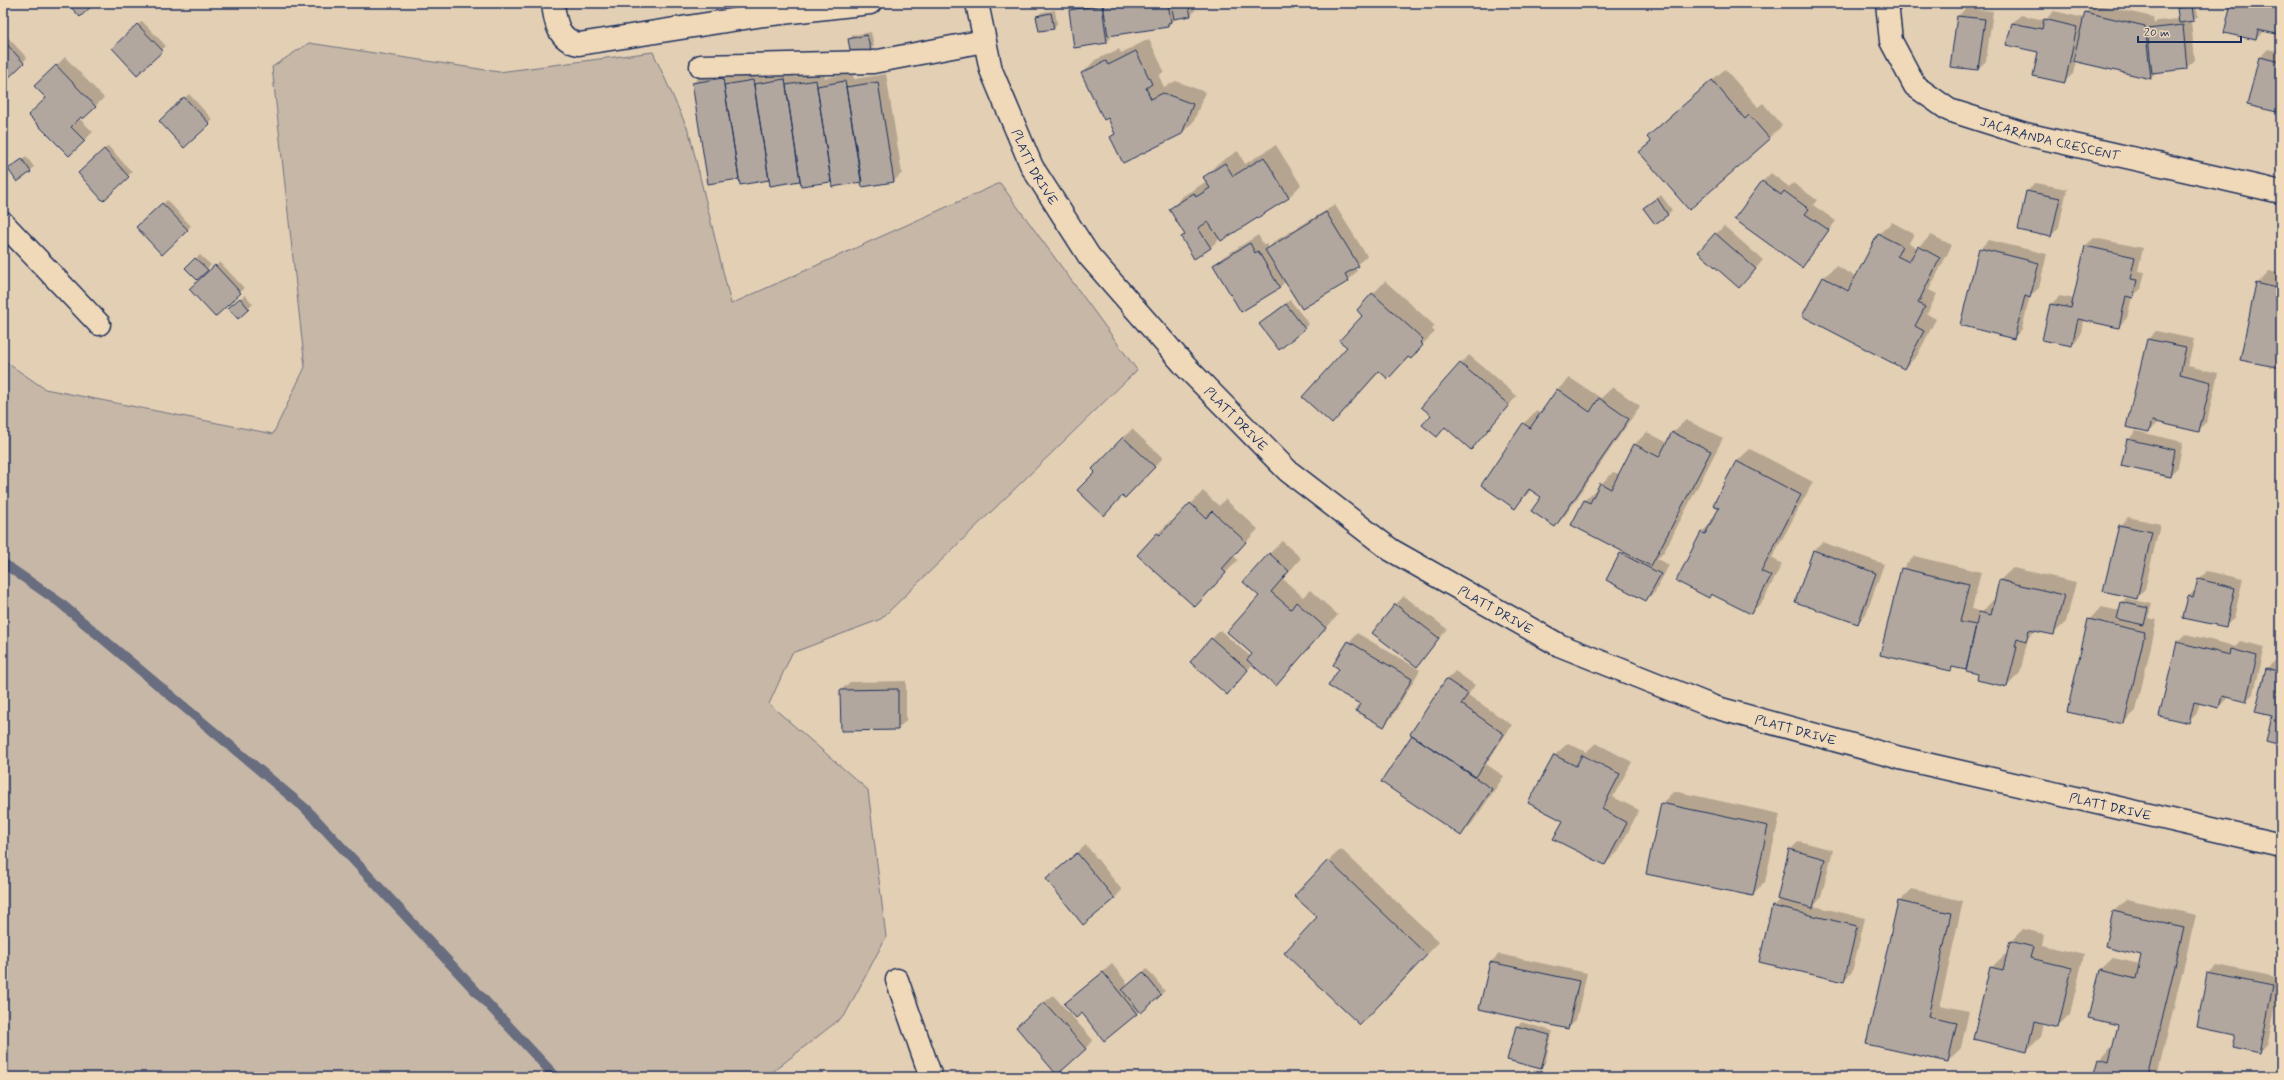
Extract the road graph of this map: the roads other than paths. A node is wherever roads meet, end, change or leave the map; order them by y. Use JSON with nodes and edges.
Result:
{"nodes":[{"id":1,"x":553,"y":3,"type":"edge"},
{"id":2,"x":870,"y":3,"type":"edge"},
{"id":3,"x":977,"y":3,"type":"edge"},
{"id":4,"x":1887,"y":3,"type":"edge"},
{"id":5,"x":984,"y":41,"type":"junction"},
{"id":6,"x":701,"y":66,"type":"dead end"},
{"id":7,"x":2281,"y":192,"type":"edge"},
{"id":8,"x":3,"y":222,"type":"edge"},
{"id":9,"x":99,"y":324,"type":"dead end"},
{"id":10,"x":2281,"y":845,"type":"edge"},
{"id":11,"x":897,"y":980,"type":"dead end"},
{"id":12,"x":931,"y":1077,"type":"edge"}],
"edges":[{"from":1,"to":2,"type":"street"},
{"from":3,"to":5,"type":"street","name":"PLATT DRIVE"},
{"from":4,"to":7,"type":"street","name":"JACARANDA CRESCENT"},
{"from":5,"to":6,"type":"street"},
{"from":5,"to":10,"type":"street","name":"PLATT DRIVE"},
{"from":8,"to":9,"type":"street"},
{"from":11,"to":12,"type":"street"}]}
